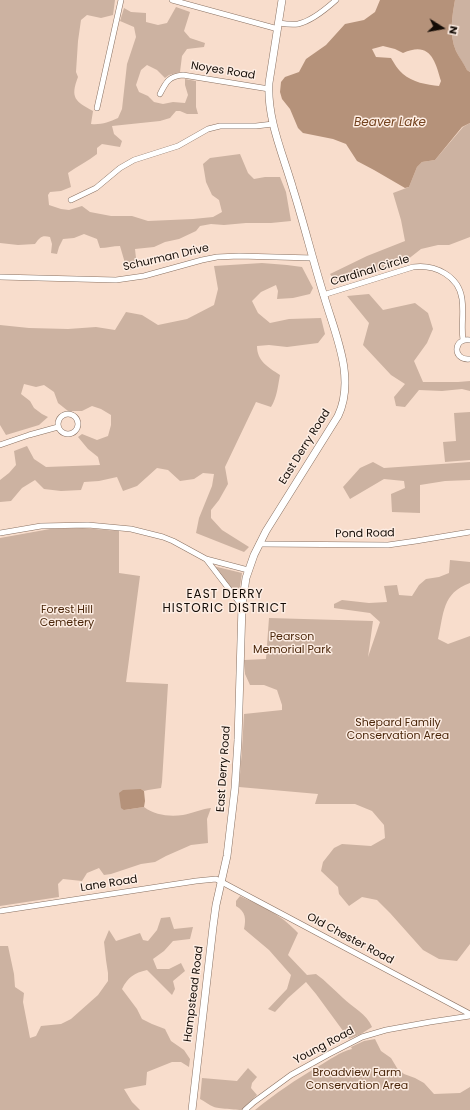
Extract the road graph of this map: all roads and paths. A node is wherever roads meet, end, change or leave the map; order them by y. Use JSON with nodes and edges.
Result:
{"nodes":[{"id":1,"x":121,"y":0,"type":"edge"},
{"id":2,"x":172,"y":0,"type":"edge"},
{"id":3,"x":282,"y":0,"type":"edge"},
{"id":4,"x":336,"y":0,"type":"edge"},
{"id":5,"x":278,"y":26,"type":"junction"},
{"id":6,"x":269,"y":88,"type":"junction"},
{"id":7,"x":160,"y":94,"type":"dead end"},
{"id":8,"x":97,"y":108,"type":"dead end"},
{"id":9,"x":273,"y":124,"type":"junction"},
{"id":10,"x":71,"y":200,"type":"dead end"},
{"id":11,"x":313,"y":258,"type":"junction"},
{"id":12,"x":0,"y":277,"type":"edge"},
{"id":13,"x":323,"y":295,"type":"junction"},
{"id":14,"x":463,"y":340,"type":"junction"},
{"id":15,"x":470,"y":340,"type":"edge"},
{"id":16,"x":470,"y":359,"type":"edge"},
{"id":17,"x":58,"y":427,"type":"junction"},
{"id":18,"x":0,"y":445,"type":"edge"},
{"id":19,"x":470,"y":532,"type":"edge"},
{"id":20,"x":0,"y":533,"type":"edge"},
{"id":21,"x":259,"y":544,"type":"junction"},
{"id":22,"x":206,"y":559,"type":"junction"},
{"id":23,"x":248,"y":570,"type":"junction"},
{"id":24,"x":242,"y":606,"type":"junction"},
{"id":25,"x":221,"y":881,"type":"junction"},
{"id":26,"x":0,"y":911,"type":"edge"},
{"id":27,"x":470,"y":1015,"type":"edge"},
{"id":28,"x":192,"y":1110,"type":"edge"},
{"id":29,"x":245,"y":1110,"type":"edge"}],
"edges":[{"from":1,"to":8,"type":"street"},
{"from":2,"to":5,"type":"street"},
{"from":3,"to":5,"type":"street","name":"East Derry Road"},
{"from":4,"to":5,"type":"street"},
{"from":5,"to":6,"type":"street","name":"East Derry Road"},
{"from":6,"to":7,"type":"street","name":"Noyes Road"},
{"from":6,"to":9,"type":"street","name":"East Derry Road"},
{"from":9,"to":10,"type":"street"},
{"from":9,"to":11,"type":"street","name":"East Derry Road"},
{"from":11,"to":12,"type":"street","name":"Schurman Drive"},
{"from":11,"to":13,"type":"street","name":"East Derry Road"},
{"from":13,"to":14,"type":"street","name":"Cardinal Circle"},
{"from":13,"to":21,"type":"street","name":"East Derry Road"},
{"from":14,"to":15,"type":"street"},
{"from":14,"to":16,"type":"street","name":"Cardinal Circle"},
{"from":17,"to":17,"type":"street"},
{"from":17,"to":18,"type":"street"},
{"from":19,"to":21,"type":"street","name":"Pond Road"},
{"from":20,"to":22,"type":"street"},
{"from":21,"to":23,"type":"street","name":"East Derry Road"},
{"from":22,"to":23,"type":"street"},
{"from":22,"to":24,"type":"street"},
{"from":23,"to":24,"type":"street","name":"East Derry Road"},
{"from":24,"to":25,"type":"street","name":"East Derry Road"},
{"from":25,"to":26,"type":"street","name":"Lane Road"},
{"from":25,"to":27,"type":"street","name":"Old Chester Road"},
{"from":25,"to":28,"type":"street","name":"Hampstead Road"},
{"from":27,"to":29,"type":"street","name":"Young Road"}]}
